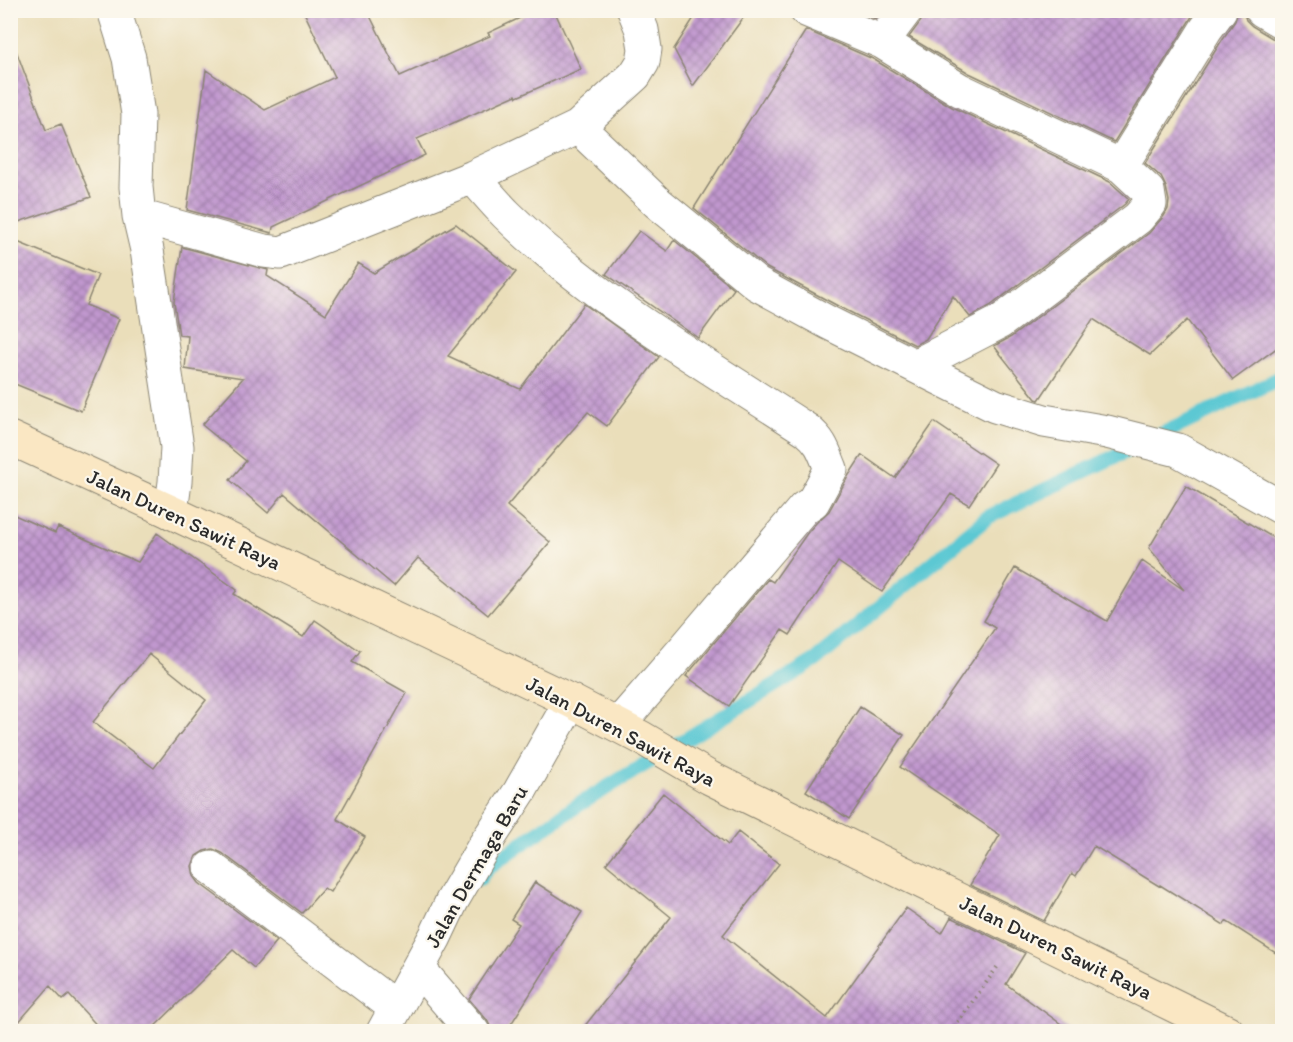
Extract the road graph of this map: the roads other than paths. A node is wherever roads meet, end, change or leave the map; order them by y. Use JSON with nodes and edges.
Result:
{"nodes":[{"id":1,"x":114,"y":10,"type":"edge"},
{"id":2,"x":634,"y":10,"type":"edge"},
{"id":3,"x":806,"y":10,"type":"edge"},
{"id":4,"x":906,"y":10,"type":"edge"},
{"id":5,"x":1220,"y":10,"type":"edge"},
{"id":6,"x":1262,"y":10,"type":"edge"},
{"id":7,"x":1282,"y":22,"type":"edge"},
{"id":8,"x":882,"y":42,"type":"junction"},
{"id":9,"x":578,"y":127,"type":"junction"},
{"id":10,"x":1120,"y":166,"type":"junction"},
{"id":11,"x":473,"y":177,"type":"junction"},
{"id":12,"x":139,"y":216,"type":"junction"},
{"id":13,"x":915,"y":366,"type":"junction"},
{"id":14,"x":10,"y":438,"type":"edge"},
{"id":15,"x":1282,"y":508,"type":"edge"},
{"id":16,"x":171,"y":512,"type":"junction"},
{"id":17,"x":571,"y":701,"type":"junction"},
{"id":18,"x":630,"y":732,"type":"junction"},
{"id":19,"x":211,"y":868,"type":"dead end"},
{"id":20,"x":418,"y":968,"type":"junction"},
{"id":21,"x":389,"y":1020,"type":"edge"},
{"id":22,"x":473,"y":1032,"type":"edge"},
{"id":23,"x":1228,"y":1032,"type":"edge"}],
"edges":[{"from":1,"to":12,"type":"street"},
{"from":2,"to":9,"type":"street"},
{"from":3,"to":8,"type":"street"},
{"from":4,"to":8,"type":"street"},
{"from":5,"to":10,"type":"street"},
{"from":6,"to":7,"type":"street"},
{"from":8,"to":10,"type":"street"},
{"from":9,"to":11,"type":"street"},
{"from":9,"to":13,"type":"street"},
{"from":10,"to":13,"type":"street"},
{"from":11,"to":12,"type":"street"},
{"from":11,"to":18,"type":"street"},
{"from":12,"to":16,"type":"street"},
{"from":13,"to":15,"type":"street"},
{"from":14,"to":16,"type":"street","name":"Jalan Duren Sawit Raya"},
{"from":16,"to":17,"type":"street","name":"Jalan Duren Sawit Raya"},
{"from":17,"to":18,"type":"street","name":"Jalan Duren Sawit Raya"},
{"from":17,"to":20,"type":"street","name":"Jalan Dermaga Baru"},
{"from":18,"to":23,"type":"street","name":"Jalan Duren Sawit Raya"},
{"from":19,"to":21,"type":"street"},
{"from":20,"to":21,"type":"street","name":"Jalan Dermaga Baru"},
{"from":20,"to":22,"type":"street"}]}
